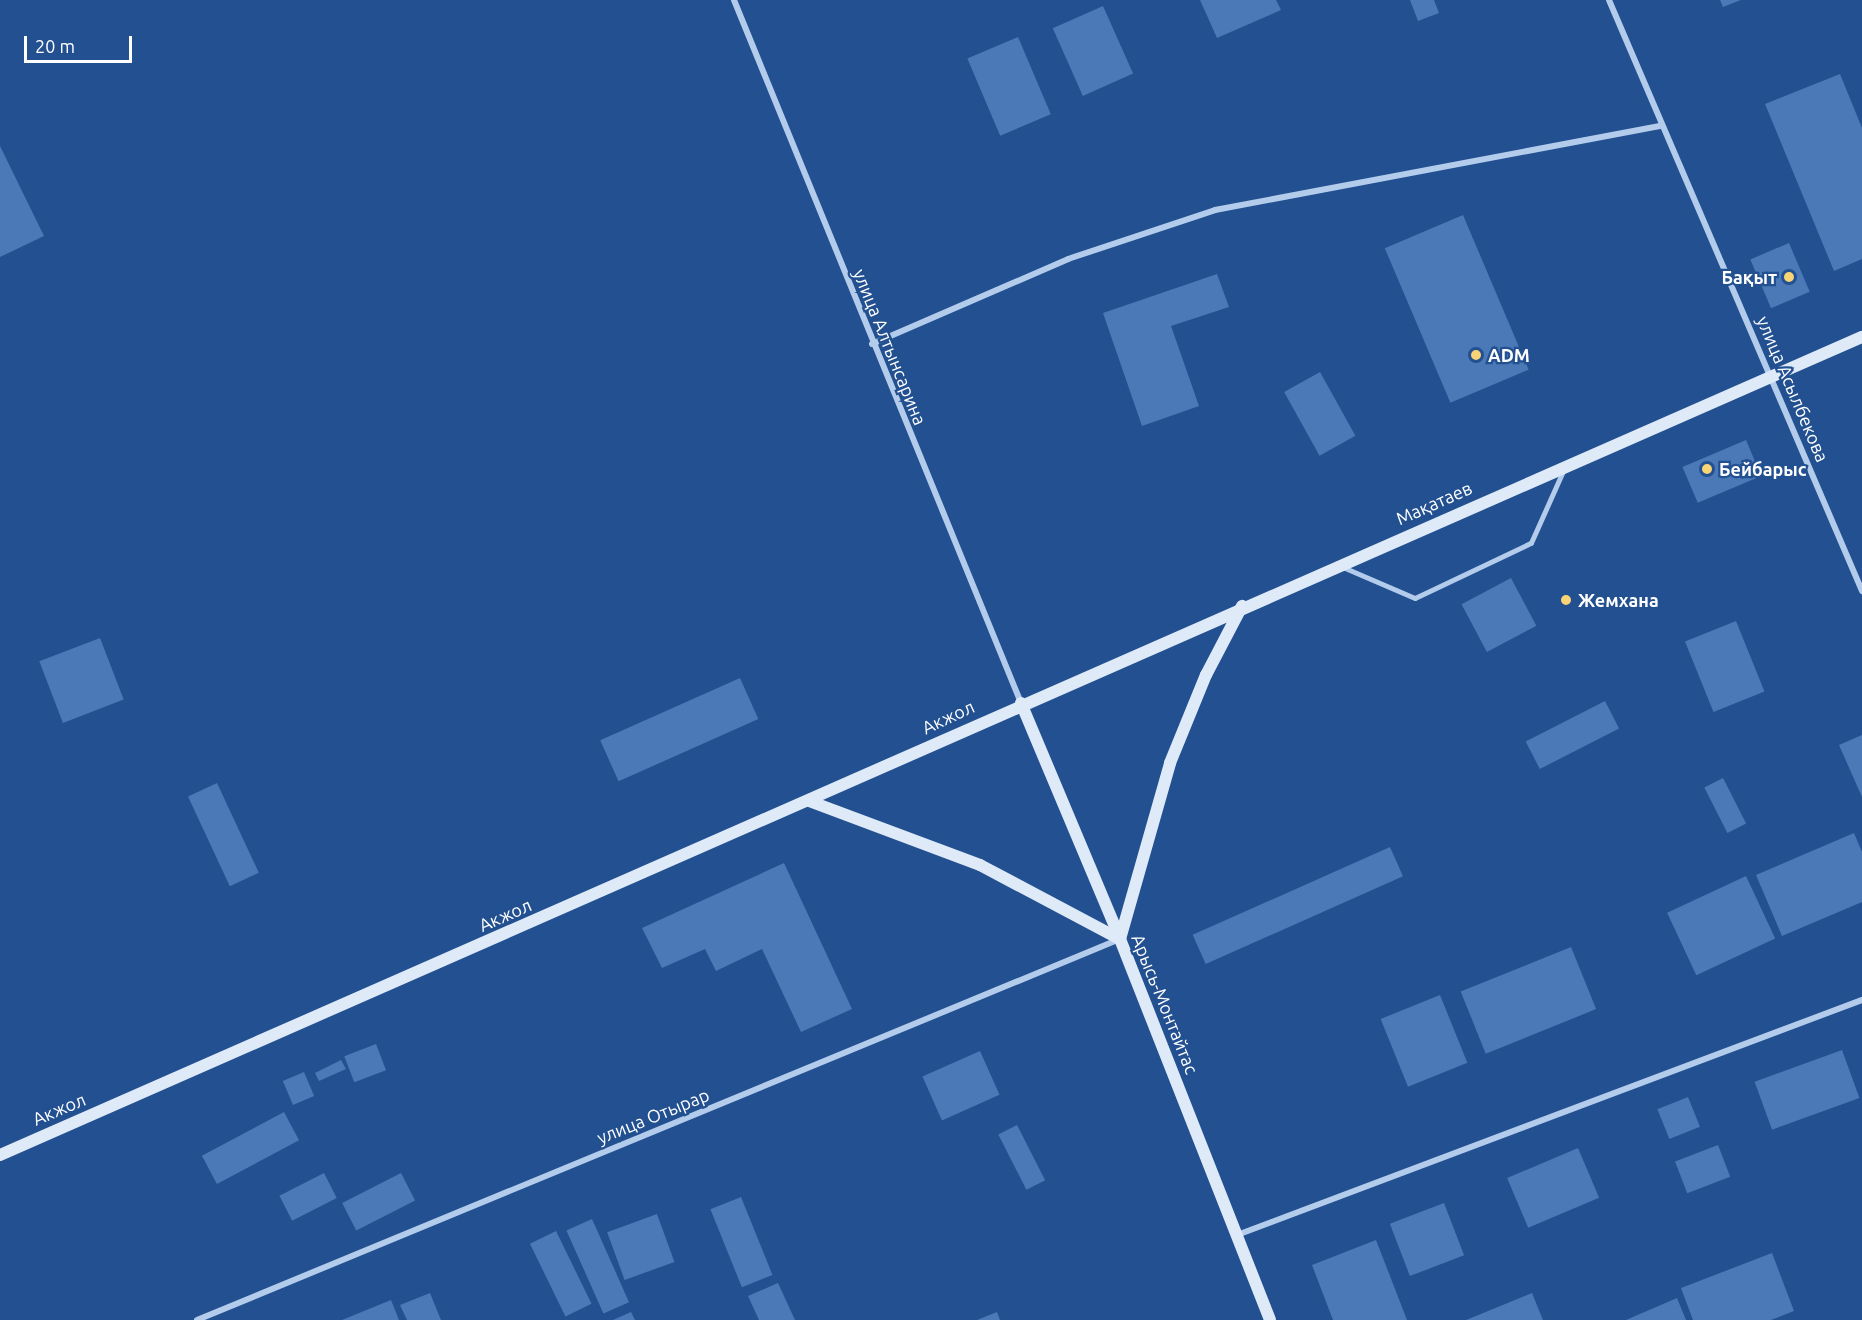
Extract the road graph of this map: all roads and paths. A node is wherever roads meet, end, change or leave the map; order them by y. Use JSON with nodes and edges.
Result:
{"nodes":[{"id":1,"x":734,"y":0,"type":"edge"},
{"id":2,"x":1609,"y":0,"type":"edge"},
{"id":3,"x":1662,"y":126,"type":"junction"},
{"id":4,"x":1862,"y":337,"type":"edge"},
{"id":5,"x":872,"y":344,"type":"junction"},
{"id":6,"x":1771,"y":375,"type":"junction"},
{"id":7,"x":1565,"y":465,"type":"junction"},
{"id":8,"x":1338,"y":565,"type":"junction"},
{"id":9,"x":1862,"y":591,"type":"edge"},
{"id":10,"x":1242,"y":606,"type":"junction"},
{"id":11,"x":1021,"y":703,"type":"junction"},
{"id":12,"x":809,"y":801,"type":"junction"},
{"id":13,"x":1120,"y":939,"type":"junction"},
{"id":14,"x":1862,"y":1000,"type":"edge"},
{"id":15,"x":0,"y":1155,"type":"edge"},
{"id":16,"x":1236,"y":1235,"type":"junction"},
{"id":17,"x":197,"y":1320,"type":"edge"},
{"id":18,"x":1270,"y":1320,"type":"edge"}],
"edges":[{"from":1,"to":5,"type":"street","name":"улица Алтынсарина"},
{"from":2,"to":3,"type":"street","name":"улица Асылбекова"},
{"from":3,"to":5,"type":"street"},
{"from":3,"to":6,"type":"street","name":"улица Асылбекова"},
{"from":4,"to":6,"type":"main road","name":"Мақатаев"},
{"from":5,"to":11,"type":"street","name":"улица Алтынсарина"},
{"from":6,"to":7,"type":"main road","name":"Мақатаев"},
{"from":6,"to":9,"type":"street","name":"улица Асылбекова"},
{"from":7,"to":8,"type":"main road","name":"Мақатаев"},
{"from":7,"to":8,"type":"lane"},
{"from":8,"to":10,"type":"main road","name":"Мақатаев"},
{"from":10,"to":11,"type":"main road","name":"Мақатаев"},
{"from":10,"to":13,"type":"main road"},
{"from":11,"to":12,"type":"main road","name":"Акжол"},
{"from":11,"to":13,"type":"main road","name":"Арысь-Монтайтас"},
{"from":12,"to":13,"type":"main road"},
{"from":12,"to":15,"type":"main road","name":"Акжол"},
{"from":13,"to":16,"type":"main road","name":"Арысь-Монтайтас"},
{"from":13,"to":17,"type":"street","name":"улица Отырар"},
{"from":14,"to":16,"type":"street"},
{"from":16,"to":18,"type":"main road","name":"Арысь-Монтайтас"}]}
